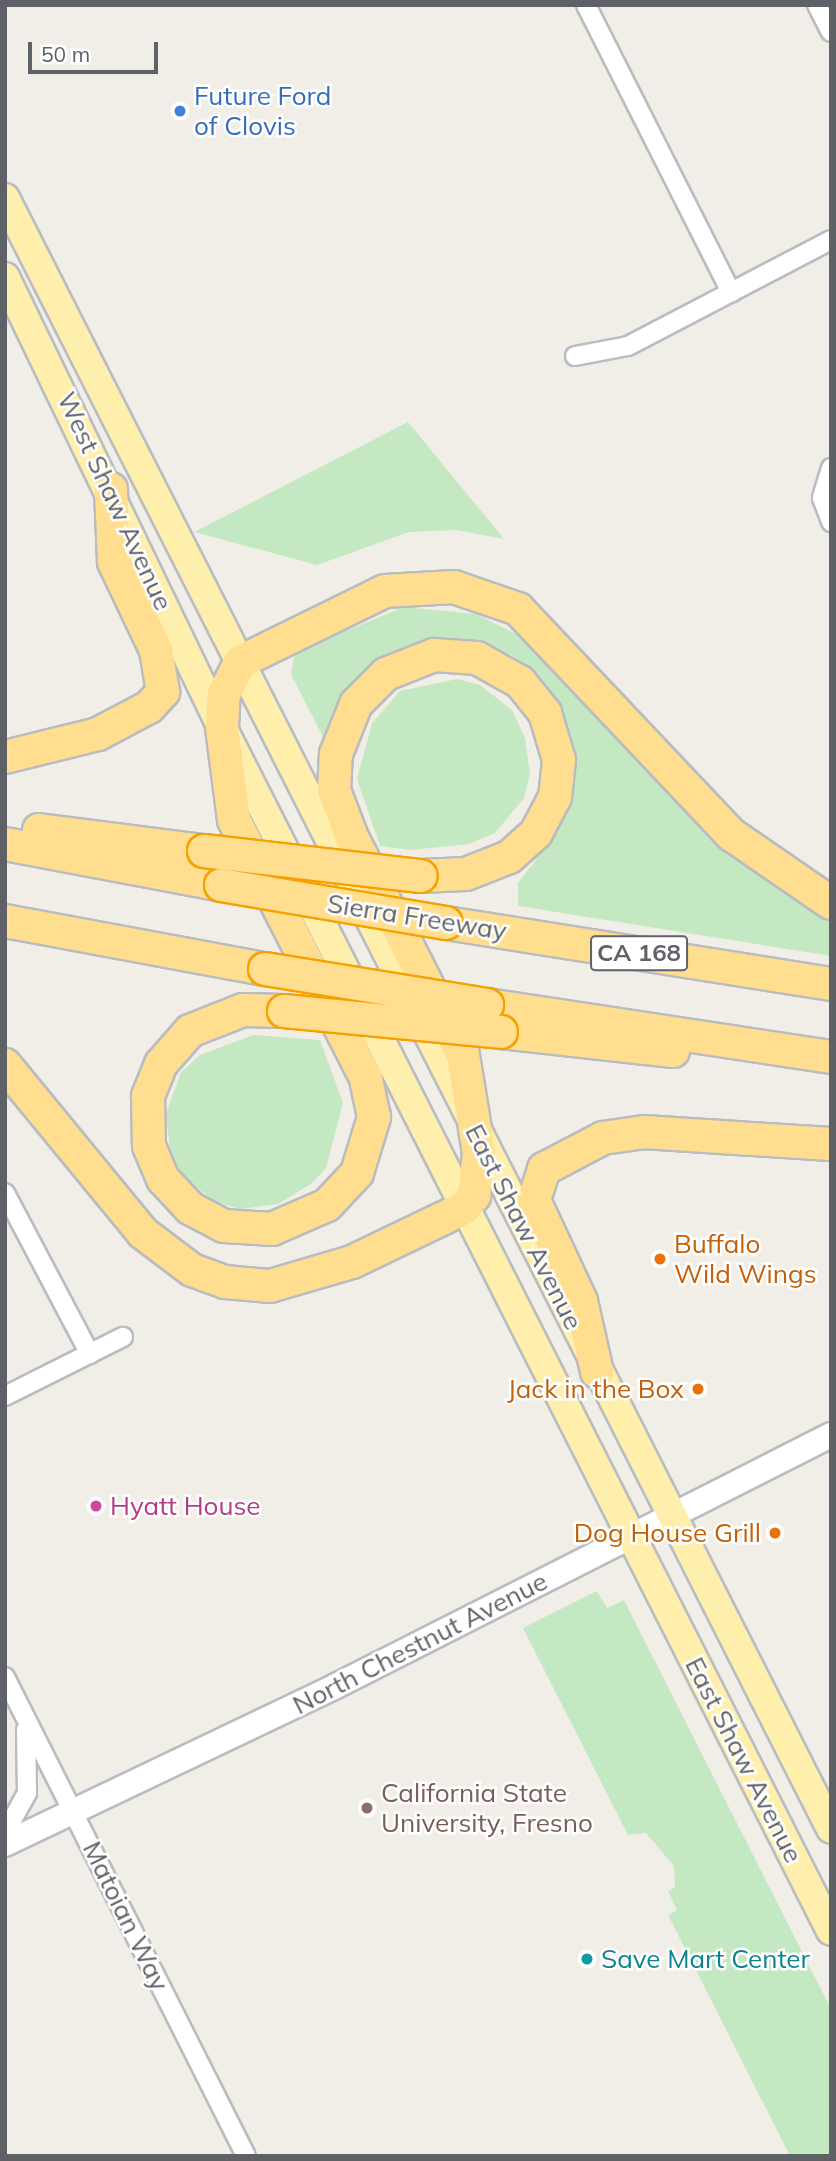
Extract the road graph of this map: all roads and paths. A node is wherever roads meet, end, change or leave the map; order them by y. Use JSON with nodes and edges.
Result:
{"nodes":[{"id":1,"x":586,"y":5,"type":"edge"},
{"id":2,"x":817,"y":5,"type":"edge"},
{"id":3,"x":831,"y":32,"type":"edge"},
{"id":4,"x":5,"y":198,"type":"edge"},
{"id":5,"x":831,"y":240,"type":"edge"},
{"id":6,"x":5,"y":277,"type":"edge"},
{"id":7,"x":731,"y":292,"type":"junction"},
{"id":8,"x":575,"y":356,"type":"dead end"},
{"id":9,"x":831,"y":468,"type":"edge"},
{"id":10,"x":111,"y":489,"type":"junction"},
{"id":11,"x":831,"y":522,"type":"edge"},
{"id":12,"x":220,"y":622,"type":"joint"},
{"id":13,"x":240,"y":662,"type":"junction"},
{"id":14,"x":222,"y":727,"type":"junction"},
{"id":15,"x":5,"y":757,"type":"edge"},
{"id":16,"x":5,"y":826,"type":"edge"},
{"id":17,"x":5,"y":844,"type":"edge"},
{"id":18,"x":831,"y":903,"type":"edge"},
{"id":19,"x":5,"y":921,"type":"edge"},
{"id":20,"x":831,"y":984,"type":"edge"},
{"id":21,"x":736,"y":1043,"type":"junction"},
{"id":22,"x":831,"y":1057,"type":"edge"},
{"id":23,"x":5,"y":1065,"type":"edge"},
{"id":24,"x":476,"y":1134,"type":"junction"},
{"id":25,"x":831,"y":1144,"type":"edge"},
{"id":26,"x":5,"y":1193,"type":"edge"},
{"id":27,"x":464,"y":1208,"type":"junction"},
{"id":28,"x":123,"y":1338,"type":"dead end"},
{"id":29,"x":90,"y":1354,"type":"junction"},
{"id":30,"x":597,"y":1372,"type":"junction"},
{"id":31,"x":5,"y":1396,"type":"edge"},
{"id":32,"x":831,"y":1435,"type":"edge"},
{"id":33,"x":672,"y":1516,"type":"junction"},
{"id":34,"x":630,"y":1537,"type":"junction"},
{"id":35,"x":5,"y":1676,"type":"edge"},
{"id":36,"x":23,"y":1712,"type":"junction"},
{"id":37,"x":73,"y":1810,"type":"junction"},
{"id":38,"x":831,"y":1829,"type":"edge"},
{"id":39,"x":5,"y":1833,"type":"edge"},
{"id":40,"x":5,"y":1844,"type":"edge"},
{"id":41,"x":831,"y":1931,"type":"edge"},
{"id":42,"x":246,"y":2156,"type":"edge"}],
"edges":[{"from":1,"to":7,"type":"street"},
{"from":2,"to":3,"type":"street"},
{"from":4,"to":12,"type":"main road","name":"West Shaw Avenue"},
{"from":5,"to":7,"type":"street"},
{"from":6,"to":10,"type":"main road","name":"West Shaw Avenue"},
{"from":7,"to":8,"type":"street"},
{"from":9,"to":11,"type":"street"},
{"from":10,"to":14,"type":"main road","name":"West Shaw Avenue"},
{"from":10,"to":15,"type":"highway"},
{"from":12,"to":13,"type":"main road","name":"East Shaw Avenue"},
{"from":13,"to":14,"type":"highway"},
{"from":13,"to":18,"type":"highway"},
{"from":13,"to":24,"type":"main road","name":"East Shaw Avenue"},
{"from":14,"to":21,"type":"highway","bridge":true},
{"from":14,"to":27,"type":"main road","name":"East Shaw Avenue"},
{"from":16,"to":24,"type":"highway","bridge":true},
{"from":17,"to":20,"type":"highway","name":"Sierra Freeway","number":"CA 168","bridge":true},
{"from":19,"to":21,"type":"highway","bridge":true},
{"from":21,"to":22,"type":"highway"},
{"from":23,"to":27,"type":"highway"},
{"from":24,"to":27,"type":"highway"},
{"from":24,"to":30,"type":"main road","name":"East Shaw Avenue"},
{"from":25,"to":30,"type":"highway"},
{"from":26,"to":29,"type":"street"},
{"from":27,"to":34,"type":"main road","name":"East Shaw Avenue"},
{"from":28,"to":29,"type":"street"},
{"from":29,"to":31,"type":"street"},
{"from":30,"to":33,"type":"main road","name":"East Shaw Avenue"},
{"from":32,"to":33,"type":"street","name":"North Chestnut Avenue"},
{"from":33,"to":34,"type":"street","name":"North Chestnut Avenue"},
{"from":33,"to":38,"type":"main road","name":"East Shaw Avenue"},
{"from":34,"to":37,"type":"street","name":"North Chestnut Avenue"},
{"from":34,"to":41,"type":"main road","name":"East Shaw Avenue"},
{"from":35,"to":36,"type":"street","name":"Matoian Way"},
{"from":36,"to":37,"type":"street","name":"Matoian Way"},
{"from":36,"to":39,"type":"street"},
{"from":37,"to":40,"type":"street","name":"North Chestnut Avenue"},
{"from":37,"to":42,"type":"street","name":"Matoian Way"}]}
